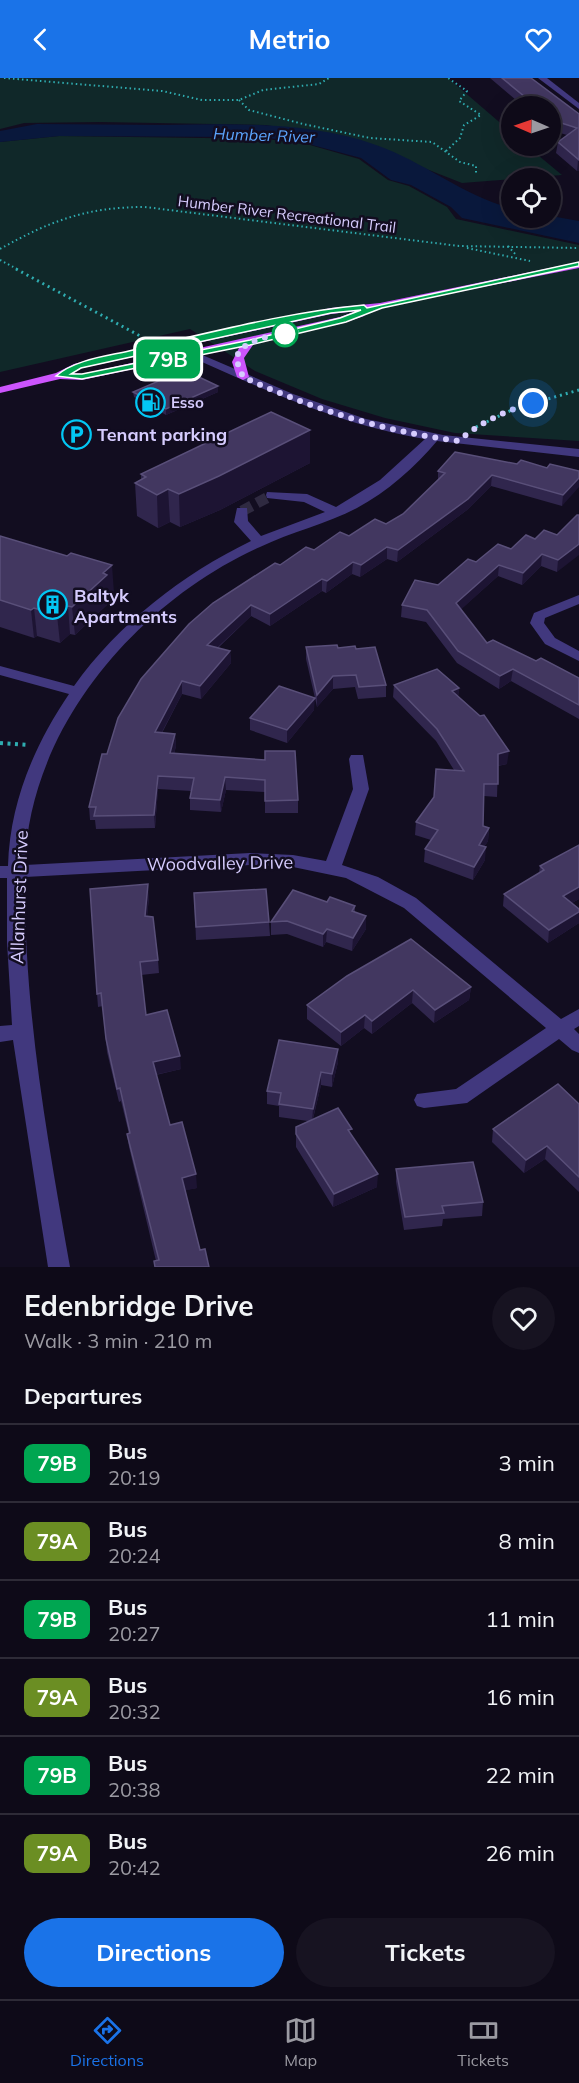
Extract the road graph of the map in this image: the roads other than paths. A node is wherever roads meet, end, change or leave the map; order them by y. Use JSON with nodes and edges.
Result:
{"nodes":[{"id":1,"x":542,"y":78,"type":"edge"},
{"id":2,"x":579,"y":106,"type":"edge"},
{"id":3,"x":579,"y":265,"type":"edge"},
{"id":4,"x":380,"y":306,"type":"junction"},
{"id":5,"x":250,"y":342,"type":"junction"},
{"id":6,"x":172,"y":345,"type":"junction"},
{"id":7,"x":194,"y":354,"type":"junction"},
{"id":8,"x":60,"y":376,"type":"junction"},
{"id":9,"x":243,"y":377,"type":"junction"},
{"id":10,"x":0,"y":390,"type":"edge"},
{"id":11,"x":433,"y":438,"type":"junction"},
{"id":12,"x":579,"y":453,"type":"edge"},
{"id":13,"x":272,"y":495,"type":"tunnel mouth"},
{"id":14,"x":242,"y":511,"type":"dead end"},
{"id":15,"x":335,"y":512,"type":"junction"},
{"id":16,"x":260,"y":542,"type":"junction"},
{"id":17,"x":579,"y":600,"type":"edge"},
{"id":18,"x":579,"y":657,"type":"edge"},
{"id":19,"x":0,"y":670,"type":"edge"},
{"id":20,"x":76,"y":691,"type":"junction"},
{"id":21,"x":357,"y":759,"type":"dead end"},
{"id":22,"x":333,"y":866,"type":"junction"},
{"id":23,"x":8,"y":872,"type":"edge"},
{"id":24,"x":579,"y":1016,"type":"edge"},
{"id":25,"x":560,"y":1029,"type":"junction"},
{"id":26,"x":10,"y":1033,"type":"edge"},
{"id":27,"x":579,"y":1045,"type":"edge"},
{"id":28,"x":424,"y":1100,"type":"dead end"},
{"id":29,"x":58,"y":1267,"type":"edge"}],
"edges":[{"from":1,"to":2,"type":"street"},
{"from":3,"to":4,"type":"main road"},
{"from":4,"to":5,"type":"main road"},
{"from":4,"to":6,"type":"main road"},
{"from":5,"to":7,"type":"main road"},
{"from":5,"to":9,"type":"main road"},
{"from":6,"to":7,"type":"street"},
{"from":6,"to":8,"type":"main road"},
{"from":7,"to":8,"type":"main road"},
{"from":7,"to":9,"type":"street"},
{"from":8,"to":10,"type":"main road"},
{"from":9,"to":11,"type":"street"},
{"from":11,"to":12,"type":"street"},
{"from":11,"to":15,"type":"street","name":"Allanhurst Drive"},
{"from":13,"to":15,"type":"street"},
{"from":14,"to":16,"type":"street"},
{"from":15,"to":16,"type":"street","name":"Allanhurst Drive"},
{"from":16,"to":20,"type":"street","name":"Allanhurst Drive"},
{"from":17,"to":18,"type":"street"},
{"from":19,"to":20,"type":"street"},
{"from":20,"to":23,"type":"street","name":"Allanhurst Drive"},
{"from":21,"to":22,"type":"street"},
{"from":22,"to":23,"type":"street","name":"Woodvalley Drive"},
{"from":22,"to":25,"type":"street","name":"Woodvalley Drive"},
{"from":23,"to":26,"type":"street","name":"Allanhurst Drive"},
{"from":24,"to":25,"type":"street"},
{"from":25,"to":27,"type":"street","name":"Woodvalley Drive"},
{"from":25,"to":28,"type":"street"},
{"from":26,"to":29,"type":"street","name":"Allanhurst Drive"}]}
